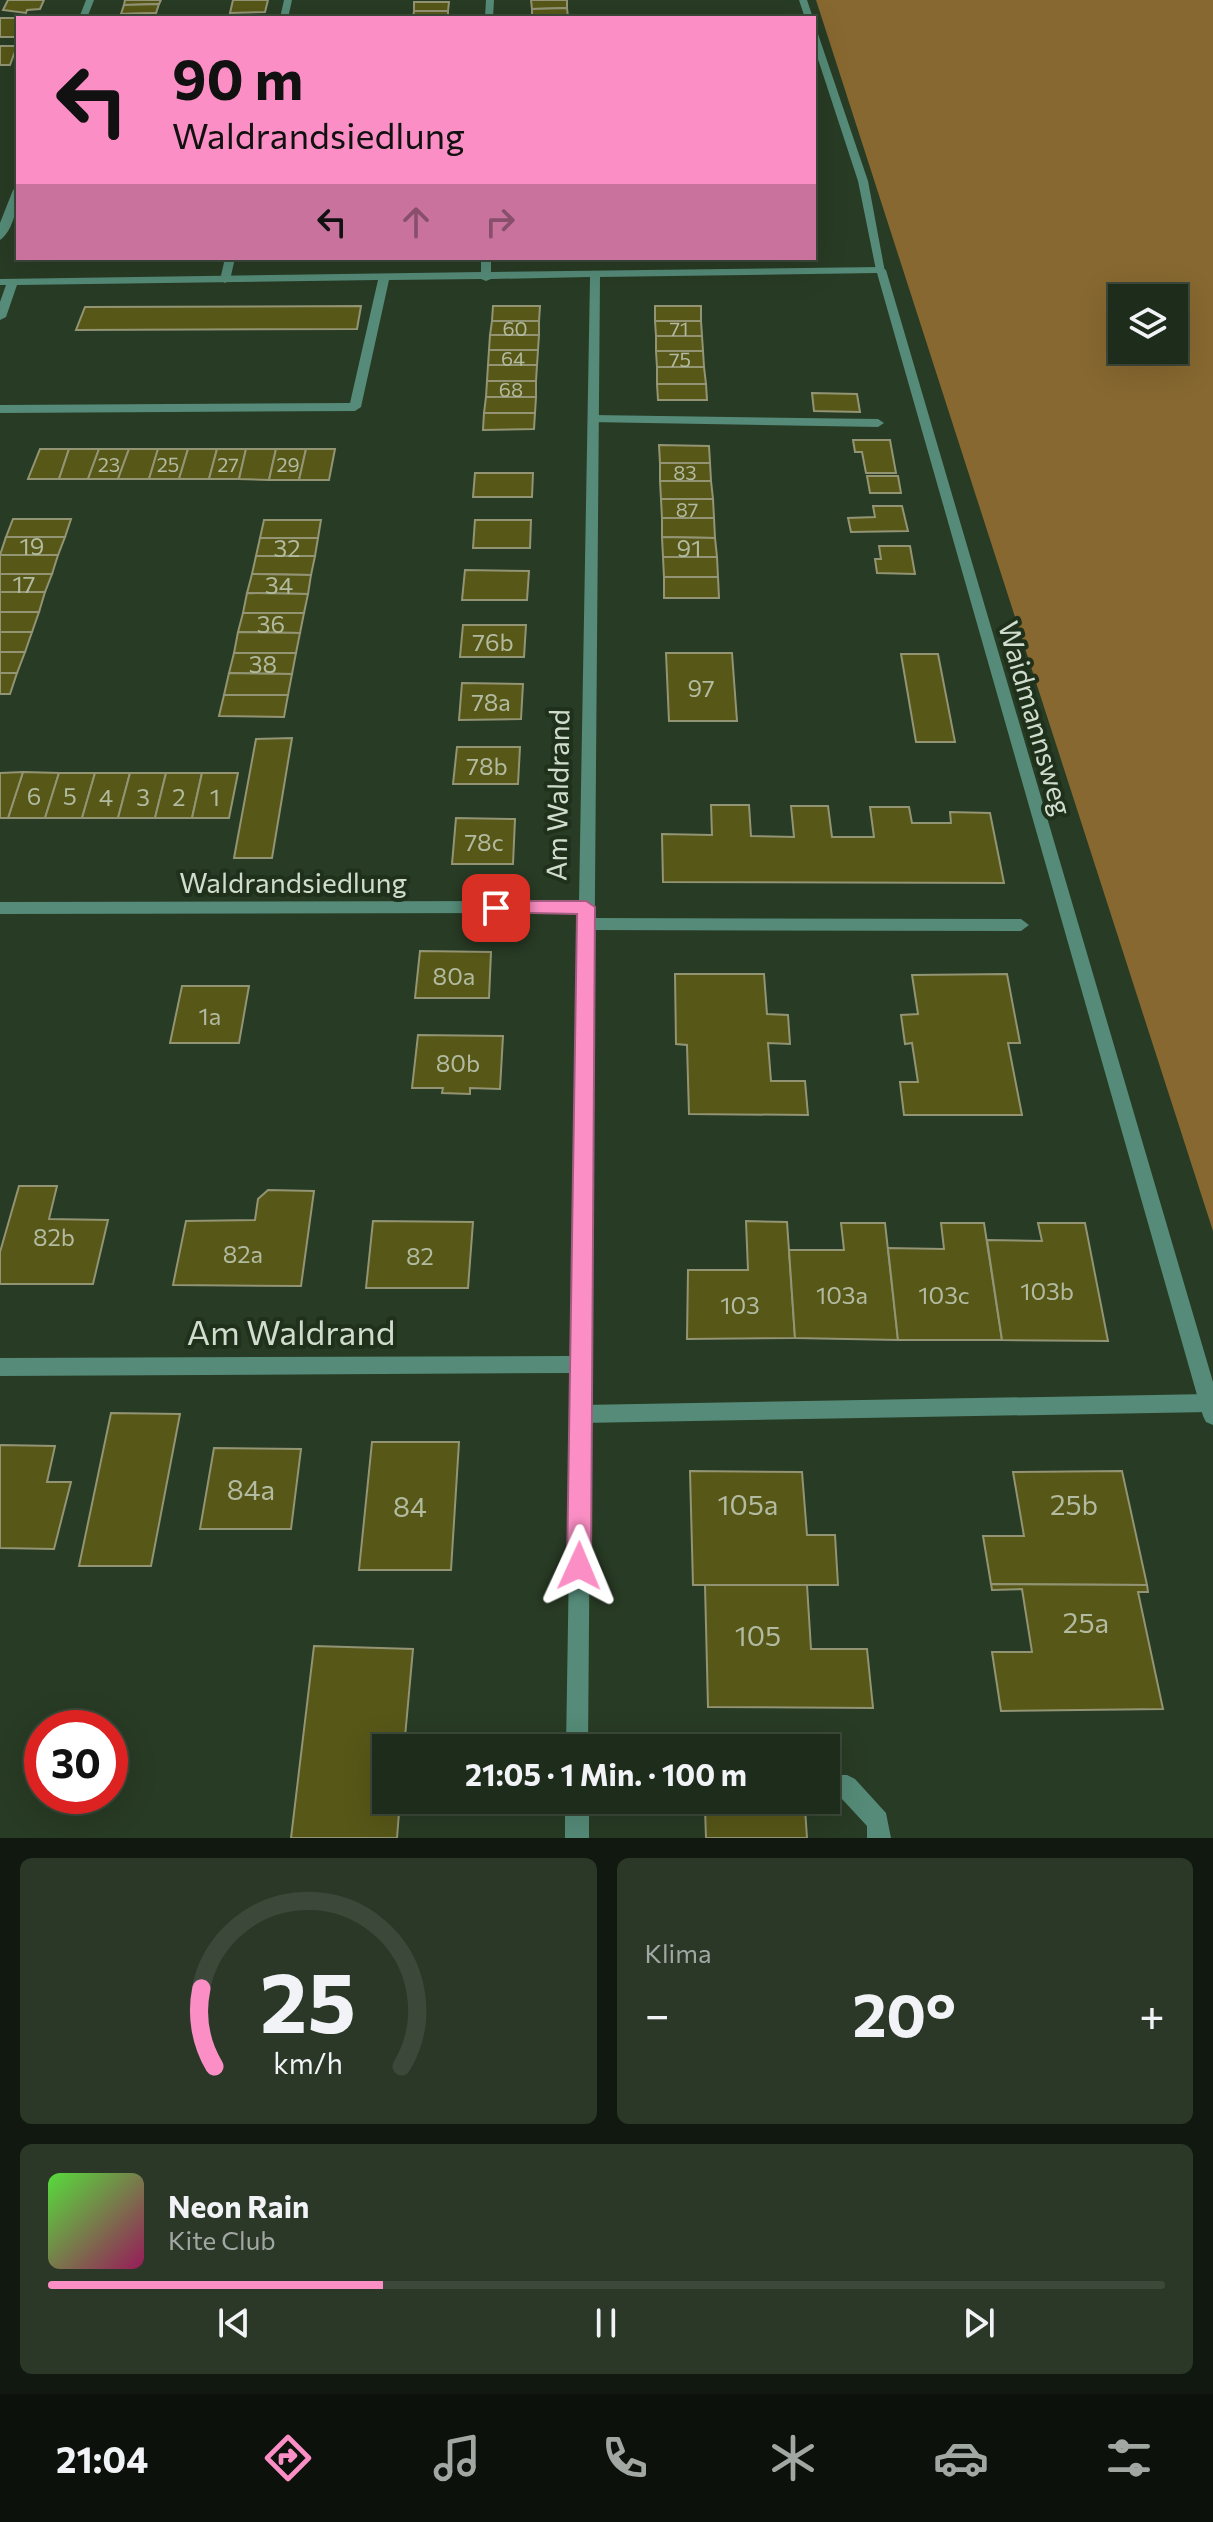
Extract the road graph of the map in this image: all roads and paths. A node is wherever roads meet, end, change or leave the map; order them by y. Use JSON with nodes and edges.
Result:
{"nodes":[{"id":1,"x":816,"y":40,"type":"edge"},
{"id":2,"x":16,"y":195,"type":"edge"},
{"id":3,"x":0,"y":237,"type":"edge"},
{"id":4,"x":230,"y":260,"type":"edge"},
{"id":5,"x":486,"y":260,"type":"edge"},
{"id":6,"x":881,"y":270,"type":"junction"},
{"id":7,"x":595,"y":275,"type":"junction"},
{"id":8,"x":486,"y":278,"type":"junction"},
{"id":9,"x":384,"y":279,"type":"junction"},
{"id":10,"x":225,"y":280,"type":"junction"},
{"id":11,"x":0,"y":282,"type":"edge"},
{"id":12,"x":13,"y":282,"type":"junction"},
{"id":13,"x":0,"y":317,"type":"edge"},
{"id":14,"x":0,"y":409,"type":"edge"},
{"id":15,"x":592,"y":419,"type":"junction"},
{"id":16,"x":878,"y":423,"type":"dead end"},
{"id":17,"x":0,"y":908,"type":"edge"},
{"id":18,"x":586,"y":916,"type":"junction"},
{"id":19,"x":1021,"y":925,"type":"dead end"},
{"id":20,"x":582,"y":1364,"type":"junction"},
{"id":21,"x":0,"y":1367,"type":"edge"},
{"id":22,"x":1211,"y":1410,"type":"edge"},
{"id":23,"x":581,"y":1414,"type":"junction"},
{"id":24,"x":577,"y":1734,"type":"edge"},
{"id":25,"x":840,"y":1787,"type":"edge"},
{"id":26,"x":577,"y":1814,"type":"edge"},
{"id":27,"x":577,"y":1838,"type":"edge"},
{"id":28,"x":879,"y":1838,"type":"edge"}],
"edges":[{"from":1,"to":6,"type":"street","name":"Waidmannsweg"},
{"from":2,"to":3,"type":"street"},
{"from":4,"to":10,"type":"street"},
{"from":5,"to":8,"type":"street"},
{"from":6,"to":7,"type":"street"},
{"from":6,"to":22,"type":"street","name":"Waidmannsweg"},
{"from":7,"to":8,"type":"street"},
{"from":7,"to":15,"type":"street","name":"Am Waldrand"},
{"from":8,"to":9,"type":"street"},
{"from":9,"to":10,"type":"street"},
{"from":9,"to":14,"type":"street"},
{"from":10,"to":12,"type":"street"},
{"from":11,"to":12,"type":"street"},
{"from":12,"to":13,"type":"street"},
{"from":15,"to":16,"type":"street"},
{"from":15,"to":18,"type":"street","name":"Am Waldrand"},
{"from":17,"to":18,"type":"street","name":"Waldrandsiedlung"},
{"from":18,"to":19,"type":"street","name":"Waldrandsiedlung"},
{"from":18,"to":20,"type":"street","name":"Am Waldrand"},
{"from":20,"to":21,"type":"street","name":"Am Waldrand"},
{"from":20,"to":23,"type":"street","name":"Am Waldrand"},
{"from":22,"to":23,"type":"street"},
{"from":23,"to":24,"type":"street","name":"Am Waldrand"},
{"from":25,"to":28,"type":"street"},
{"from":26,"to":27,"type":"street"}]}
